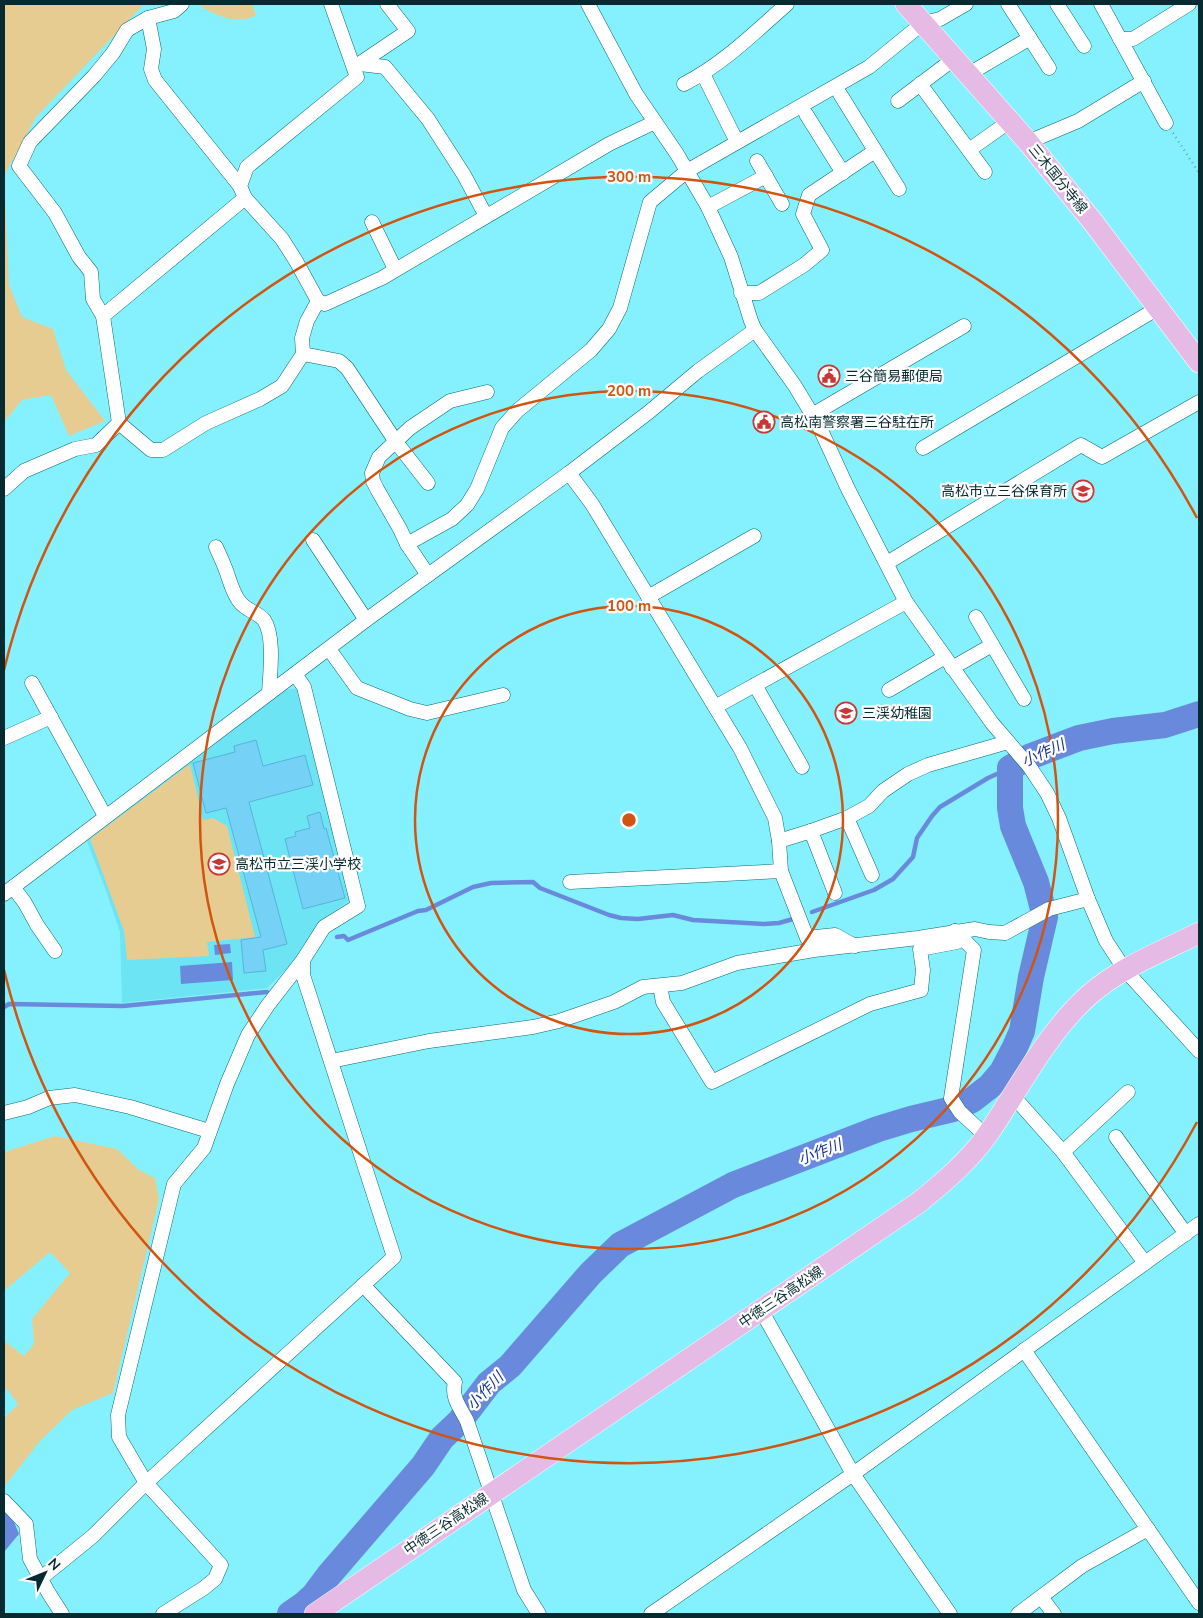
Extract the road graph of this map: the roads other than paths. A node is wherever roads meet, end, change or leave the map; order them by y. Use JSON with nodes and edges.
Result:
{"nodes":[{"id":1,"x":182,"y":4,"type":"edge"},
{"id":2,"x":331,"y":4,"type":"edge"},
{"id":3,"x":387,"y":4,"type":"edge"},
{"id":4,"x":588,"y":4,"type":"edge"},
{"id":5,"x":787,"y":4,"type":"edge"},
{"id":6,"x":906,"y":4,"type":"edge"},
{"id":7,"x":966,"y":4,"type":"edge"},
{"id":8,"x":1008,"y":4,"type":"edge"},
{"id":9,"x":1057,"y":4,"type":"edge"},
{"id":10,"x":1101,"y":4,"type":"edge"},
{"id":11,"x":1189,"y":4,"type":"edge"},
{"id":12,"x":148,"y":18,"type":"junction"},
{"id":13,"x":923,"y":23,"type":"junction"},
{"id":14,"x":1030,"y":38,"type":"junction"},
{"id":15,"x":1120,"y":39,"type":"junction"},
{"id":16,"x":1084,"y":46,"type":"dead end"},
{"id":17,"x":955,"y":58,"type":"junction"},
{"id":18,"x":357,"y":66,"type":"junction"},
{"id":19,"x":1049,"y":68,"type":"dead end"},
{"id":20,"x":703,"y":74,"type":"junction"},
{"id":21,"x":969,"y":74,"type":"junction"},
{"id":22,"x":1144,"y":81,"type":"junction"},
{"id":23,"x":684,"y":84,"type":"dead end"},
{"id":24,"x":920,"y":84,"type":"junction"},
{"id":25,"x":840,"y":94,"type":"dead end"},
{"id":26,"x":898,"y":100,"type":"dead end"},
{"id":27,"x":806,"y":114,"type":"dead end"},
{"id":28,"x":1010,"y":121,"type":"junction"},
{"id":29,"x":655,"y":122,"type":"junction"},
{"id":30,"x":1166,"y":123,"type":"road end"},
{"id":31,"x":737,"y":142,"type":"junction"},
{"id":32,"x":1028,"y":142,"type":"junction"},
{"id":33,"x":969,"y":150,"type":"junction"},
{"id":34,"x":875,"y":152,"type":"junction"},
{"id":35,"x":757,"y":161,"type":"dead end"},
{"id":36,"x":687,"y":170,"type":"junction"},
{"id":37,"x":985,"y":172,"type":"dead end"},
{"id":38,"x":843,"y":173,"type":"junction"},
{"id":39,"x":766,"y":176,"type":"junction"},
{"id":40,"x":899,"y":190,"type":"dead end"},
{"id":41,"x":242,"y":192,"type":"junction"},
{"id":42,"x":782,"y":204,"type":"dead end"},
{"id":43,"x":708,"y":207,"type":"junction"},
{"id":44,"x":486,"y":216,"type":"junction"},
{"id":45,"x":372,"y":222,"type":"dead end"},
{"id":46,"x":396,"y":269,"type":"junction"},
{"id":47,"x":741,"y":293,"type":"junction"},
{"id":48,"x":318,"y":301,"type":"junction"},
{"id":49,"x":1158,"y":308,"type":"junction"},
{"id":50,"x":103,"y":316,"type":"junction"},
{"id":51,"x":964,"y":326,"type":"dead end"},
{"id":52,"x":755,"y":330,"type":"junction"},
{"id":53,"x":303,"y":354,"type":"junction"},
{"id":54,"x":1199,"y":362,"type":"edge"},
{"id":55,"x":487,"y":392,"type":"dead end"},
{"id":56,"x":1199,"y":402,"type":"edge"},
{"id":57,"x":812,"y":415,"type":"junction"},
{"id":58,"x":119,"y":423,"type":"junction"},
{"id":59,"x":396,"y":442,"type":"junction"},
{"id":60,"x":923,"y":448,"type":"dead end"},
{"id":61,"x":568,"y":473,"type":"junction"},
{"id":62,"x":428,"y":483,"type":"dead end"},
{"id":63,"x":4,"y":489,"type":"edge"},
{"id":64,"x":754,"y":536,"type":"dead end"},
{"id":65,"x":314,"y":540,"type":"dead end"},
{"id":66,"x":406,"y":544,"type":"junction"},
{"id":67,"x":216,"y":547,"type":"dead end"},
{"id":68,"x":887,"y":563,"type":"junction"},
{"id":69,"x":428,"y":575,"type":"junction"},
{"id":70,"x":648,"y":597,"type":"junction"},
{"id":71,"x":906,"y":602,"type":"junction"},
{"id":72,"x":976,"y":617,"type":"dead end"},
{"id":73,"x":366,"y":620,"type":"junction"},
{"id":74,"x":992,"y":645,"type":"junction"},
{"id":75,"x":329,"y":650,"type":"junction"},
{"id":76,"x":948,"y":663,"type":"junction"},
{"id":77,"x":295,"y":674,"type":"junction"},
{"id":78,"x":32,"y":683,"type":"dead end"},
{"id":79,"x":755,"y":685,"type":"junction"},
{"id":80,"x":889,"y":690,"type":"dead end"},
{"id":81,"x":269,"y":693,"type":"junction"},
{"id":82,"x":503,"y":695,"type":"dead end"},
{"id":83,"x":1024,"y":699,"type":"dead end"},
{"id":84,"x":715,"y":707,"type":"junction"},
{"id":85,"x":51,"y":717,"type":"junction"},
{"id":86,"x":4,"y":738,"type":"edge"},
{"id":87,"x":1008,"y":742,"type":"junction"},
{"id":88,"x":802,"y":766,"type":"dead end"},
{"id":89,"x":105,"y":816,"type":"junction"},
{"id":90,"x":847,"y":818,"type":"junction"},
{"id":91,"x":811,"y":831,"type":"junction"},
{"id":92,"x":779,"y":841,"type":"junction"},
{"id":93,"x":781,"y":871,"type":"junction"},
{"id":94,"x":872,"y":875,"type":"dead end"},
{"id":95,"x":570,"y":882,"type":"dead end"},
{"id":96,"x":8,"y":891,"type":"edge"},
{"id":97,"x":835,"y":893,"type":"dead end"},
{"id":98,"x":1088,"y":899,"type":"junction"},
{"id":99,"x":954,"y":931,"type":"junction"},
{"id":100,"x":1199,"y":933,"type":"edge"},
{"id":101,"x":855,"y":946,"type":"junction"},
{"id":102,"x":55,"y":951,"type":"dead end"},
{"id":103,"x":303,"y":960,"type":"junction"},
{"id":104,"x":1125,"y":970,"type":"junction"},
{"id":105,"x":660,"y":986,"type":"junction"},
{"id":106,"x":1199,"y":1051,"type":"edge"},
{"id":107,"x":331,"y":1061,"type":"junction"},
{"id":108,"x":1128,"y":1092,"type":"dead end"},
{"id":109,"x":1013,"y":1096,"type":"junction"},
{"id":110,"x":4,"y":1113,"type":"edge"},
{"id":111,"x":209,"y":1131,"type":"junction"},
{"id":112,"x":986,"y":1136,"type":"junction"},
{"id":113,"x":1116,"y":1137,"type":"dead end"},
{"id":114,"x":1062,"y":1152,"type":"junction"},
{"id":115,"x":1199,"y":1224,"type":"edge"},
{"id":116,"x":1186,"y":1234,"type":"junction"},
{"id":117,"x":1145,"y":1263,"type":"junction"},
{"id":118,"x":363,"y":1285,"type":"junction"},
{"id":119,"x":761,"y":1310,"type":"junction"},
{"id":120,"x":1024,"y":1350,"type":"junction"},
{"id":121,"x":853,"y":1474,"type":"junction"},
{"id":122,"x":146,"y":1483,"type":"junction"},
{"id":123,"x":492,"y":1493,"type":"junction"},
{"id":124,"x":4,"y":1501,"type":"edge"},
{"id":125,"x":1148,"y":1529,"type":"junction"},
{"id":126,"x":40,"y":1578,"type":"junction"},
{"id":127,"x":1041,"y":1596,"type":"junction"},
{"id":128,"x":1199,"y":1603,"type":"edge"},
{"id":129,"x":62,"y":1614,"type":"edge"},
{"id":130,"x":163,"y":1614,"type":"edge"},
{"id":131,"x":315,"y":1614,"type":"edge"},
{"id":132,"x":538,"y":1614,"type":"edge"},
{"id":133,"x":651,"y":1614,"type":"edge"},
{"id":134,"x":950,"y":1614,"type":"edge"},
{"id":135,"x":1018,"y":1614,"type":"edge"},
{"id":136,"x":1054,"y":1614,"type":"edge"}],
"edges":[{"from":1,"to":12,"type":"street"},
{"from":2,"to":18,"type":"street"},
{"from":3,"to":18,"type":"street"},
{"from":4,"to":29,"type":"street"},
{"from":5,"to":20,"type":"street"},
{"from":6,"to":13,"type":"main road","name":"三木国分寺線"},
{"from":7,"to":13,"type":"street"},
{"from":8,"to":14,"type":"street"},
{"from":9,"to":16,"type":"street"},
{"from":10,"to":15,"type":"street"},
{"from":11,"to":15,"type":"street"},
{"from":12,"to":41,"type":"street"},
{"from":12,"to":50,"type":"street"},
{"from":13,"to":17,"type":"main road","name":"三木国分寺線"},
{"from":13,"to":31,"type":"street"},
{"from":14,"to":19,"type":"street"},
{"from":14,"to":21,"type":"street"},
{"from":15,"to":22,"type":"street"},
{"from":17,"to":21,"type":"main road","name":"三木国分寺線"},
{"from":17,"to":24,"type":"street"},
{"from":18,"to":41,"type":"street"},
{"from":18,"to":44,"type":"street"},
{"from":20,"to":23,"type":"street"},
{"from":20,"to":31,"type":"street"},
{"from":21,"to":28,"type":"main road","name":"三木国分寺線"},
{"from":22,"to":30,"type":"street"},
{"from":22,"to":32,"type":"street"},
{"from":24,"to":26,"type":"street"},
{"from":24,"to":33,"type":"street"},
{"from":25,"to":34,"type":"street"},
{"from":27,"to":38,"type":"street"},
{"from":28,"to":32,"type":"main road","name":"三木国分寺線"},
{"from":28,"to":33,"type":"street"},
{"from":29,"to":36,"type":"street"},
{"from":29,"to":44,"type":"street"},
{"from":31,"to":36,"type":"street"},
{"from":32,"to":49,"type":"main road","name":"三木国分寺線"},
{"from":33,"to":37,"type":"street"},
{"from":34,"to":38,"type":"street"},
{"from":34,"to":40,"type":"street"},
{"from":35,"to":39,"type":"street"},
{"from":36,"to":43,"type":"street"},
{"from":36,"to":66,"type":"street"},
{"from":38,"to":47,"type":"street"},
{"from":39,"to":42,"type":"street"},
{"from":39,"to":43,"type":"street"},
{"from":41,"to":48,"type":"street"},
{"from":41,"to":50,"type":"street"},
{"from":43,"to":47,"type":"street"},
{"from":44,"to":46,"type":"street"},
{"from":45,"to":46,"type":"street"},
{"from":46,"to":48,"type":"street"},
{"from":47,"to":52,"type":"street"},
{"from":48,"to":53,"type":"street"},
{"from":49,"to":54,"type":"main road","name":"三木国分寺線"},
{"from":49,"to":60,"type":"street"},
{"from":50,"to":58,"type":"street"},
{"from":51,"to":57,"type":"street"},
{"from":52,"to":57,"type":"street"},
{"from":52,"to":61,"type":"street"},
{"from":53,"to":58,"type":"street"},
{"from":53,"to":59,"type":"street"},
{"from":55,"to":59,"type":"street"},
{"from":56,"to":68,"type":"street"},
{"from":57,"to":68,"type":"street"},
{"from":58,"to":63,"type":"street"},
{"from":59,"to":62,"type":"street"},
{"from":59,"to":66,"type":"street"},
{"from":61,"to":69,"type":"street"},
{"from":61,"to":70,"type":"street"},
{"from":64,"to":70,"type":"street"},
{"from":65,"to":73,"type":"street"},
{"from":66,"to":69,"type":"street"},
{"from":67,"to":81,"type":"street"},
{"from":68,"to":71,"type":"street"},
{"from":69,"to":73,"type":"street"},
{"from":70,"to":84,"type":"street"},
{"from":71,"to":76,"type":"street"},
{"from":71,"to":79,"type":"street"},
{"from":72,"to":74,"type":"street"},
{"from":73,"to":75,"type":"street"},
{"from":74,"to":76,"type":"street"},
{"from":74,"to":83,"type":"street"},
{"from":75,"to":77,"type":"street"},
{"from":75,"to":82,"type":"street"},
{"from":76,"to":80,"type":"street"},
{"from":76,"to":87,"type":"street"},
{"from":77,"to":81,"type":"street"},
{"from":77,"to":103,"type":"street"},
{"from":78,"to":85,"type":"street"},
{"from":79,"to":84,"type":"street"},
{"from":79,"to":88,"type":"street"},
{"from":81,"to":89,"type":"street"},
{"from":84,"to":92,"type":"street"},
{"from":85,"to":86,"type":"street"},
{"from":85,"to":89,"type":"street"},
{"from":87,"to":90,"type":"street"},
{"from":87,"to":98,"type":"street"},
{"from":89,"to":96,"type":"street"},
{"from":90,"to":91,"type":"street"},
{"from":90,"to":94,"type":"street"},
{"from":91,"to":92,"type":"street"},
{"from":91,"to":97,"type":"street"},
{"from":92,"to":93,"type":"street"},
{"from":93,"to":95,"type":"street"},
{"from":93,"to":101,"type":"street"},
{"from":96,"to":102,"type":"street"},
{"from":98,"to":99,"type":"street"},
{"from":98,"to":104,"type":"street"},
{"from":99,"to":101,"type":"street"},
{"from":99,"to":105,"type":"street"},
{"from":99,"to":112,"type":"street"},
{"from":100,"to":104,"type":"main road","name":"中徳三谷高松線"},
{"from":101,"to":105,"type":"street"},
{"from":103,"to":107,"type":"street"},
{"from":103,"to":111,"type":"street"},
{"from":104,"to":106,"type":"street"},
{"from":104,"to":109,"type":"main road","name":"中徳三谷高松線"},
{"from":105,"to":107,"type":"street"},
{"from":107,"to":118,"type":"street"},
{"from":108,"to":114,"type":"street"},
{"from":109,"to":112,"type":"main road","name":"中徳三谷高松線"},
{"from":109,"to":114,"type":"street"},
{"from":110,"to":111,"type":"street"},
{"from":111,"to":122,"type":"street"},
{"from":112,"to":119,"type":"main road","name":"中徳三谷高松線"},
{"from":113,"to":116,"type":"street"},
{"from":114,"to":117,"type":"street"},
{"from":115,"to":116,"type":"street"},
{"from":116,"to":117,"type":"street"},
{"from":117,"to":120,"type":"street"},
{"from":118,"to":122,"type":"street"},
{"from":118,"to":123,"type":"street"},
{"from":119,"to":121,"type":"street"},
{"from":119,"to":123,"type":"main road","name":"中徳三谷高松線"},
{"from":120,"to":121,"type":"street"},
{"from":120,"to":125,"type":"street"},
{"from":121,"to":133,"type":"street"},
{"from":121,"to":134,"type":"street"},
{"from":122,"to":126,"type":"street"},
{"from":122,"to":130,"type":"street"},
{"from":123,"to":131,"type":"main road","name":"中徳三谷高松線"},
{"from":123,"to":132,"type":"street"},
{"from":124,"to":126,"type":"street"},
{"from":125,"to":127,"type":"street"},
{"from":125,"to":128,"type":"street"},
{"from":126,"to":129,"type":"street"},
{"from":127,"to":135,"type":"street"},
{"from":127,"to":136,"type":"street"}]}
